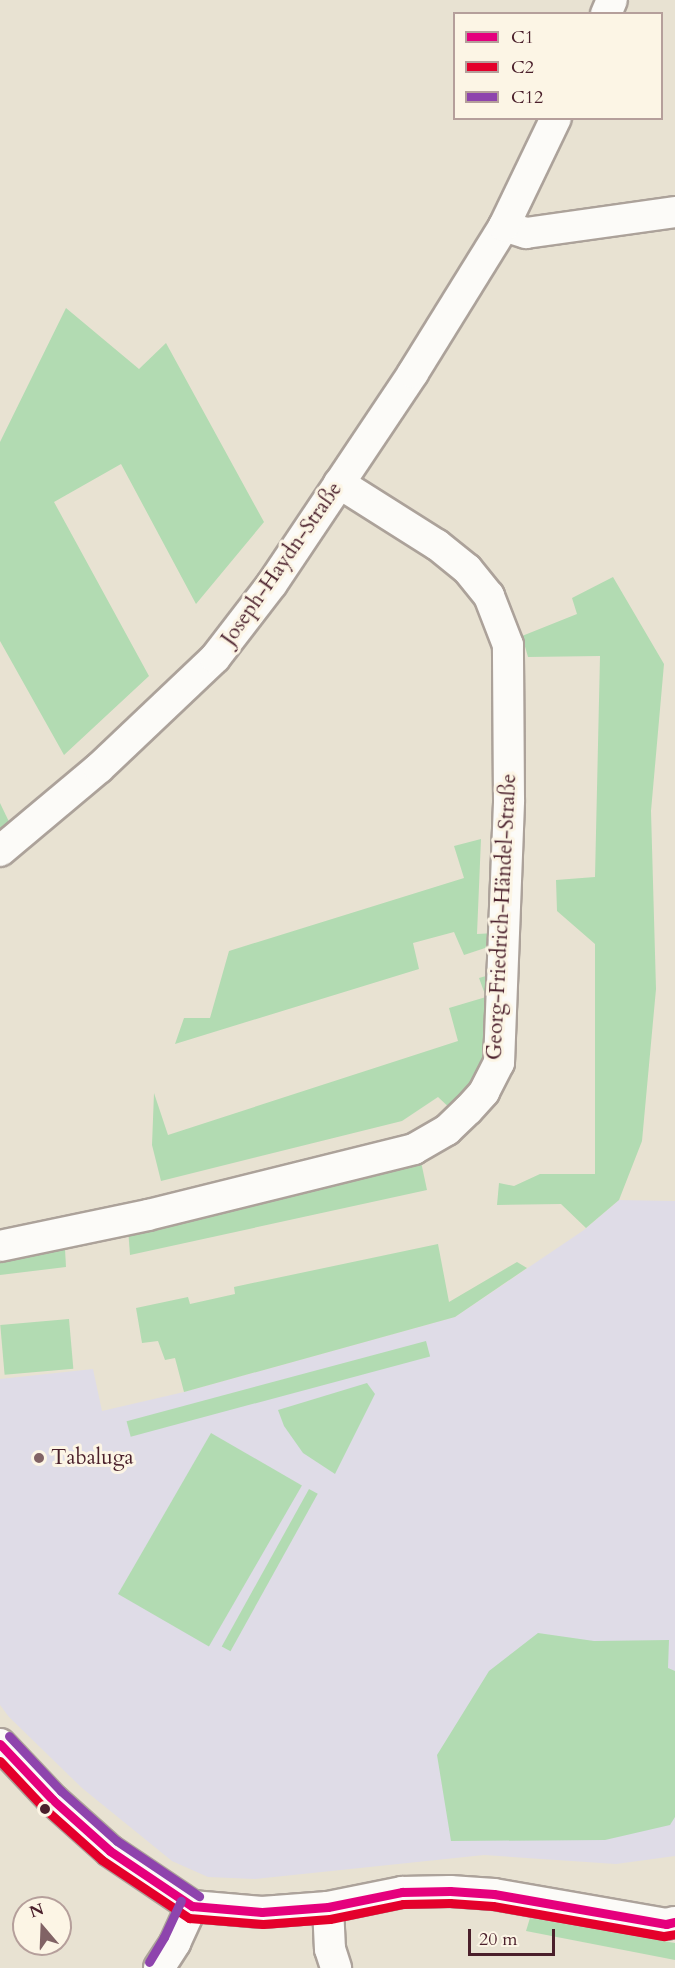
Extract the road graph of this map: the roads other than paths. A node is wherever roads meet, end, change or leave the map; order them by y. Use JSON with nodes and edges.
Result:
{"nodes":[{"id":1,"x":554,"y":120,"type":"edge"},
{"id":2,"x":675,"y":212,"type":"edge"},
{"id":3,"x":504,"y":226,"type":"junction"},
{"id":4,"x":339,"y":483,"type":"junction"},
{"id":5,"x":0,"y":851,"type":"edge"},
{"id":6,"x":0,"y":1246,"type":"edge"},
{"id":7,"x":0,"y":1744,"type":"edge"},
{"id":8,"x":192,"y":1906,"type":"junction"},
{"id":9,"x":328,"y":1906,"type":"junction"},
{"id":10,"x":675,"y":1922,"type":"edge"},
{"id":11,"x":159,"y":1968,"type":"edge"},
{"id":12,"x":336,"y":1968,"type":"edge"}],
"edges":[{"from":1,"to":3,"type":"street","name":"Joseph-Haydn-Straße"},
{"from":2,"to":3,"type":"street"},
{"from":3,"to":4,"type":"street","name":"Joseph-Haydn-Straße"},
{"from":4,"to":5,"type":"street","name":"Joseph-Haydn-Straße"},
{"from":4,"to":6,"type":"street","name":"Georg-Friedrich-Händel-Straße"},
{"from":7,"to":8,"type":"street"},
{"from":8,"to":9,"type":"street"},
{"from":8,"to":11,"type":"street"},
{"from":9,"to":10,"type":"street"},
{"from":9,"to":12,"type":"street"}]}
